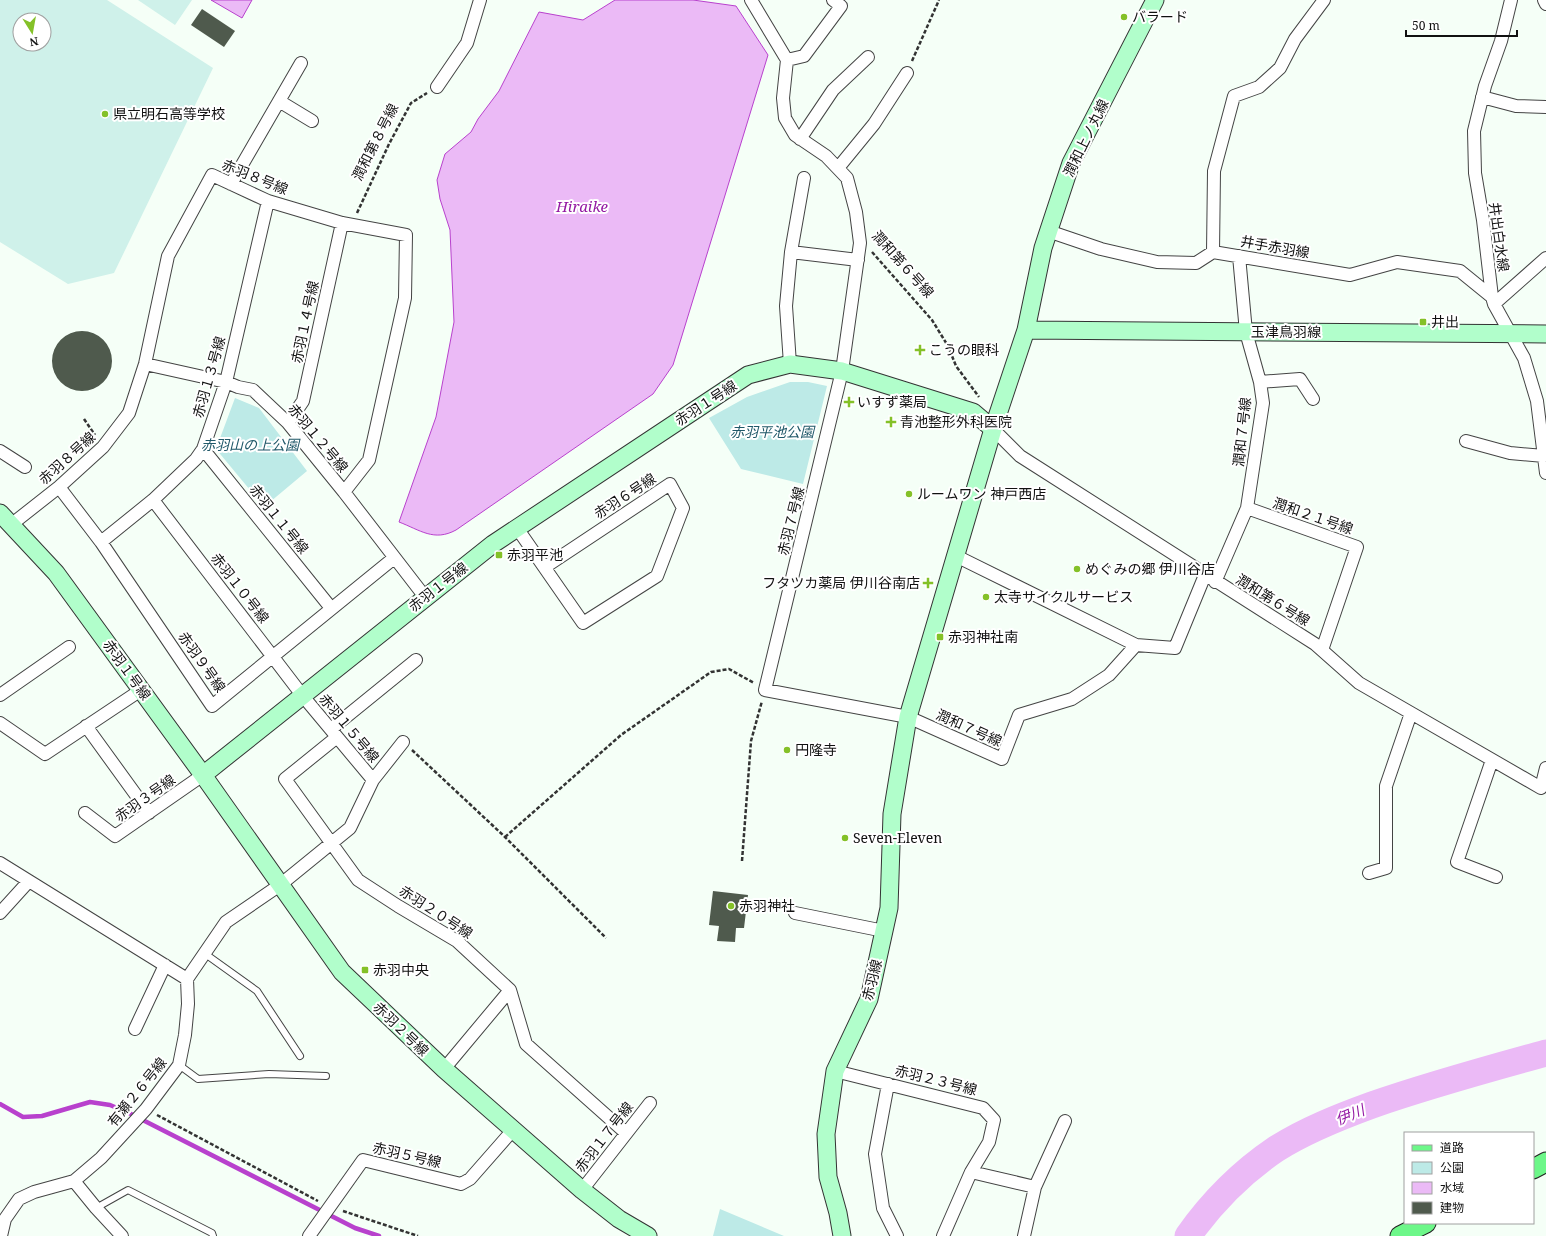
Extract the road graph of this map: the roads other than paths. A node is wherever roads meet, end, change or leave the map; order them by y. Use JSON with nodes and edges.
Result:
{"nodes":[{"id":1,"x":480,"y":0,"type":"edge"},
{"id":2,"x":751,"y":0,"type":"edge"},
{"id":3,"x":833,"y":0,"type":"edge"},
{"id":4,"x":1155,"y":0,"type":"edge"},
{"id":5,"x":1324,"y":0,"type":"edge"},
{"id":6,"x":1512,"y":0,"type":"edge"},
{"id":7,"x":1544,"y":0,"type":"edge"},
{"id":8,"x":1546,"y":4,"type":"edge"},
{"id":9,"x":868,"y":57,"type":"dead end"},
{"id":10,"x":786,"y":60,"type":"junction"},
{"id":11,"x":301,"y":63,"type":"dead end"},
{"id":12,"x":907,"y":73,"type":"road end"},
{"id":13,"x":436,"y":87,"type":"road end"},
{"id":14,"x":1482,"y":97,"type":"junction"},
{"id":15,"x":279,"y":101,"type":"junction"},
{"id":16,"x":1546,"y":107,"type":"edge"},
{"id":17,"x":312,"y":121,"type":"dead end"},
{"id":18,"x":800,"y":139,"type":"junction"},
{"id":19,"x":838,"y":168,"type":"junction"},
{"id":20,"x":804,"y":178,"type":"dead end"},
{"id":21,"x":231,"y":184,"type":"junction"},
{"id":22,"x":268,"y":201,"type":"junction"},
{"id":23,"x":347,"y":223,"type":"junction"},
{"id":24,"x":1048,"y":231,"type":"junction"},
{"id":25,"x":859,"y":239,"type":"joint"},
{"id":26,"x":791,"y":252,"type":"junction"},
{"id":27,"x":1213,"y":252,"type":"junction"},
{"id":28,"x":1239,"y":256,"type":"junction"},
{"id":29,"x":1546,"y":258,"type":"edge"},
{"id":30,"x":858,"y":260,"type":"junction"},
{"id":31,"x":1493,"y":300,"type":"junction"},
{"id":32,"x":1026,"y":330,"type":"junction"},
{"id":33,"x":1246,"y":332,"type":"junction"},
{"id":34,"x":1510,"y":334,"type":"junction"},
{"id":35,"x":1546,"y":334,"type":"edge"},
{"id":36,"x":145,"y":364,"type":"junction"},
{"id":37,"x":790,"y":364,"type":"junction"},
{"id":38,"x":842,"y":371,"type":"junction"},
{"id":39,"x":226,"y":382,"type":"junction"},
{"id":40,"x":1260,"y":382,"type":"junction"},
{"id":41,"x":1313,"y":399,"type":"dead end"},
{"id":42,"x":288,"y":423,"type":"junction"},
{"id":43,"x":994,"y":426,"type":"junction"},
{"id":44,"x":1466,"y":441,"type":"dead end"},
{"id":45,"x":203,"y":449,"type":"junction"},
{"id":46,"x":0,"y":451,"type":"edge"},
{"id":47,"x":1544,"y":456,"type":"junction"},
{"id":48,"x":25,"y":466,"type":"dead end"},
{"id":49,"x":1546,"y":473,"type":"edge"},
{"id":50,"x":59,"y":487,"type":"junction"},
{"id":51,"x":344,"y":492,"type":"junction"},
{"id":52,"x":153,"y":500,"type":"junction"},
{"id":53,"x":1247,"y":508,"type":"junction"},
{"id":54,"x":6,"y":519,"type":"edge"},
{"id":55,"x":517,"y":528,"type":"junction"},
{"id":56,"x":101,"y":542,"type":"junction"},
{"id":57,"x":956,"y":556,"type":"junction"},
{"id":58,"x":394,"y":558,"type":"junction"},
{"id":59,"x":545,"y":567,"type":"junction"},
{"id":60,"x":1210,"y":579,"type":"junction"},
{"id":61,"x":425,"y":597,"type":"junction"},
{"id":62,"x":331,"y":608,"type":"junction"},
{"id":63,"x":1136,"y":645,"type":"junction"},
{"id":64,"x":69,"y":648,"type":"dead end"},
{"id":65,"x":1322,"y":650,"type":"junction"},
{"id":66,"x":273,"y":656,"type":"junction"},
{"id":67,"x":416,"y":660,"type":"dead end"},
{"id":68,"x":141,"y":690,"type":"junction"},
{"id":69,"x":0,"y":695,"type":"edge"},
{"id":70,"x":302,"y":695,"type":"junction"},
{"id":71,"x":1411,"y":713,"type":"junction"},
{"id":72,"x":908,"y":717,"type":"junction"},
{"id":73,"x":0,"y":723,"type":"edge"},
{"id":74,"x":86,"y":726,"type":"junction"},
{"id":75,"x":334,"y":733,"type":"junction"},
{"id":76,"x":403,"y":742,"type":"road end"},
{"id":77,"x":1492,"y":760,"type":"junction"},
{"id":78,"x":1546,"y":768,"type":"edge"},
{"id":79,"x":204,"y":775,"type":"junction"},
{"id":80,"x":373,"y":780,"type":"junction"},
{"id":81,"x":84,"y":813,"type":"dead end"},
{"id":82,"x":149,"y":813,"type":"junction"},
{"id":83,"x":331,"y":844,"type":"junction"},
{"id":84,"x":0,"y":863,"type":"edge"},
{"id":85,"x":1369,"y":873,"type":"dead end"},
{"id":86,"x":1496,"y":878,"type":"dead end"},
{"id":87,"x":29,"y":881,"type":"junction"},
{"id":88,"x":280,"y":885,"type":"junction"},
{"id":89,"x":795,"y":913,"type":"dead end"},
{"id":90,"x":0,"y":914,"type":"edge"},
{"id":91,"x":884,"y":931,"type":"junction"},
{"id":92,"x":204,"y":953,"type":"junction"},
{"id":93,"x":165,"y":965,"type":"junction"},
{"id":94,"x":187,"y":979,"type":"junction"},
{"id":95,"x":510,"y":990,"type":"junction"},
{"id":96,"x":135,"y":1029,"type":"dead end"},
{"id":97,"x":300,"y":1056,"type":"dead end"},
{"id":98,"x":179,"y":1065,"type":"junction"},
{"id":99,"x":444,"y":1069,"type":"junction"},
{"id":100,"x":835,"y":1071,"type":"junction"},
{"id":101,"x":326,"y":1076,"type":"dead end"},
{"id":102,"x":888,"y":1084,"type":"junction"},
{"id":103,"x":650,"y":1104,"type":"dead end"},
{"id":104,"x":1065,"y":1122,"type":"dead end"},
{"id":105,"x":513,"y":1130,"type":"junction"},
{"id":106,"x":626,"y":1133,"type":"junction"},
{"id":107,"x":1546,"y":1162,"type":"edge"},
{"id":108,"x":1534,"y":1168,"type":"edge"},
{"id":109,"x":971,"y":1172,"type":"junction"},
{"id":110,"x":74,"y":1181,"type":"junction"},
{"id":111,"x":1035,"y":1187,"type":"junction"},
{"id":112,"x":582,"y":1190,"type":"junction"},
{"id":113,"x":96,"y":1208,"type":"junction"},
{"id":114,"x":3,"y":1218,"type":"edge"},
{"id":115,"x":1424,"y":1224,"type":"edge"},
{"id":116,"x":1,"y":1236,"type":"edge"},
{"id":117,"x":122,"y":1236,"type":"edge"},
{"id":118,"x":213,"y":1236,"type":"edge"},
{"id":119,"x":309,"y":1236,"type":"edge"},
{"id":120,"x":648,"y":1236,"type":"edge"},
{"id":121,"x":842,"y":1236,"type":"edge"},
{"id":122,"x":897,"y":1236,"type":"edge"},
{"id":123,"x":943,"y":1236,"type":"edge"},
{"id":124,"x":1024,"y":1236,"type":"edge"},
{"id":125,"x":1400,"y":1236,"type":"edge"}],
"edges":[{"from":1,"to":13,"type":"street"},
{"from":2,"to":10,"type":"street"},
{"from":3,"to":10,"type":"street"},
{"from":4,"to":24,"type":"street","name":"潤和上ノ丸線"},
{"from":5,"to":27,"type":"street"},
{"from":6,"to":14,"type":"street","name":"井出白水線"},
{"from":7,"to":8,"type":"street"},
{"from":9,"to":18,"type":"street"},
{"from":10,"to":18,"type":"street","name":"潤和第６号線"},
{"from":11,"to":15,"type":"street"},
{"from":12,"to":19,"type":"street"},
{"from":14,"to":16,"type":"street"},
{"from":14,"to":31,"type":"street","name":"井出白水線"},
{"from":15,"to":17,"type":"street"},
{"from":15,"to":21,"type":"street"},
{"from":18,"to":19,"type":"street","name":"潤和第６号線"},
{"from":19,"to":25,"type":"street","name":"潤和第６号線"},
{"from":20,"to":26,"type":"street"},
{"from":21,"to":22,"type":"street","name":"赤羽８号線"},
{"from":21,"to":36,"type":"street","name":"赤羽８号線"},
{"from":22,"to":23,"type":"street","name":"赤羽８号線"},
{"from":22,"to":39,"type":"street","name":"赤羽１３号線"},
{"from":23,"to":42,"type":"street","name":"赤羽１４号線"},
{"from":23,"to":51,"type":"street","name":"赤羽８号線"},
{"from":24,"to":27,"type":"street"},
{"from":24,"to":32,"type":"street","name":"潤和上ノ丸線"},
{"from":25,"to":30,"type":"street","name":"赤羽７号線"},
{"from":26,"to":30,"type":"street"},
{"from":26,"to":37,"type":"street"},
{"from":27,"to":28,"type":"street","name":"井手赤羽線"},
{"from":28,"to":31,"type":"street","name":"井手赤羽線"},
{"from":28,"to":33,"type":"street","name":"潤和７号線"},
{"from":29,"to":31,"type":"street"},
{"from":30,"to":38,"type":"street","name":"赤羽７号線"},
{"from":31,"to":34,"type":"street","name":"井出白水線"},
{"from":32,"to":33,"type":"street","name":"玉津鳥羽線"},
{"from":32,"to":43,"type":"street","name":"潤和上ノ丸線"},
{"from":33,"to":34,"type":"street","name":"玉津鳥羽線"},
{"from":33,"to":40,"type":"street","name":"潤和７号線"},
{"from":34,"to":35,"type":"street","name":"玉津鳥羽線"},
{"from":34,"to":47,"type":"street","name":"井出白水線"},
{"from":36,"to":39,"type":"street","name":"赤羽１２号線"},
{"from":36,"to":50,"type":"street","name":"赤羽８号線"},
{"from":37,"to":38,"type":"street","name":"赤羽１号線"},
{"from":37,"to":55,"type":"street","name":"赤羽１号線"},
{"from":38,"to":43,"type":"street","name":"赤羽１号線"},
{"from":38,"to":72,"type":"street","name":"赤羽７号線"},
{"from":39,"to":42,"type":"street","name":"赤羽１２号線"},
{"from":39,"to":45,"type":"street","name":"赤羽１３号線"},
{"from":40,"to":41,"type":"street"},
{"from":40,"to":53,"type":"street","name":"潤和７号線"},
{"from":42,"to":51,"type":"street","name":"赤羽１２号線"},
{"from":43,"to":57,"type":"street","name":"潤和上ノ丸線"},
{"from":43,"to":60,"type":"street","name":"潤和第６号線"},
{"from":44,"to":47,"type":"street"},
{"from":45,"to":52,"type":"street","name":"赤羽１３号線"},
{"from":45,"to":62,"type":"street","name":"赤羽１１号線"},
{"from":46,"to":48,"type":"street"},
{"from":47,"to":49,"type":"street","name":"井出白水線"},
{"from":50,"to":54,"type":"street","name":"赤羽８号線"},
{"from":50,"to":56,"type":"street","name":"赤羽９号線"},
{"from":51,"to":58,"type":"street","name":"赤羽１２号線"},
{"from":52,"to":56,"type":"street","name":"赤羽１３号線"},
{"from":52,"to":66,"type":"street","name":"赤羽１０号線"},
{"from":53,"to":60,"type":"street","name":"潤和７号線"},
{"from":53,"to":65,"type":"street","name":"潤和２１号線"},
{"from":54,"to":68,"type":"street","name":"赤羽１号線"},
{"from":55,"to":59,"type":"street","name":"赤羽６号線"},
{"from":55,"to":61,"type":"street","name":"赤羽１号線"},
{"from":56,"to":66,"type":"street","name":"赤羽９号線"},
{"from":57,"to":63,"type":"street"},
{"from":57,"to":72,"type":"street","name":"赤羽線"},
{"from":58,"to":61,"type":"street","name":"赤羽１２号線"},
{"from":58,"to":62,"type":"street","name":"赤羽９号線"},
{"from":59,"to":59,"type":"street","name":"赤羽６号線"},
{"from":60,"to":63,"type":"street","name":"潤和７号線"},
{"from":60,"to":65,"type":"street","name":"潤和第６号線"},
{"from":61,"to":70,"type":"street","name":"赤羽１号線"},
{"from":62,"to":66,"type":"street","name":"赤羽９号線"},
{"from":63,"to":72,"type":"street","name":"潤和７号線"},
{"from":64,"to":69,"type":"street"},
{"from":65,"to":71,"type":"street","name":"潤和第６号線"},
{"from":66,"to":70,"type":"street","name":"赤羽１０号線"},
{"from":67,"to":75,"type":"street"},
{"from":68,"to":74,"type":"street"},
{"from":68,"to":79,"type":"street","name":"赤羽１号線"},
{"from":70,"to":75,"type":"street","name":"赤羽１５号線"},
{"from":70,"to":79,"type":"street","name":"赤羽１号線"},
{"from":71,"to":77,"type":"street","name":"潤和第６号線"},
{"from":71,"to":85,"type":"street"},
{"from":72,"to":91,"type":"street","name":"赤羽線"},
{"from":73,"to":74,"type":"street"},
{"from":74,"to":82,"type":"street"},
{"from":75,"to":80,"type":"street","name":"赤羽１５号線"},
{"from":75,"to":83,"type":"street","name":"赤羽２０号線"},
{"from":76,"to":80,"type":"street"},
{"from":77,"to":78,"type":"street","name":"潤和第６号線"},
{"from":77,"to":86,"type":"street"},
{"from":79,"to":82,"type":"street","name":"赤羽３号線"},
{"from":79,"to":88,"type":"street","name":"赤羽２号線"},
{"from":80,"to":83,"type":"street"},
{"from":81,"to":82,"type":"street","name":"赤羽３号線"},
{"from":83,"to":88,"type":"street"},
{"from":83,"to":95,"type":"street","name":"赤羽２０号線"},
{"from":84,"to":87,"type":"street"},
{"from":87,"to":90,"type":"street"},
{"from":87,"to":93,"type":"street"},
{"from":88,"to":92,"type":"street"},
{"from":88,"to":99,"type":"street","name":"赤羽２号線"},
{"from":89,"to":91,"type":"street"},
{"from":91,"to":100,"type":"street","name":"赤羽線"},
{"from":92,"to":94,"type":"street"},
{"from":92,"to":97,"type":"lane"},
{"from":93,"to":94,"type":"street"},
{"from":93,"to":96,"type":"street"},
{"from":94,"to":98,"type":"street","name":"有瀬２６号線"},
{"from":95,"to":99,"type":"street"},
{"from":95,"to":106,"type":"street"},
{"from":98,"to":101,"type":"lane"},
{"from":98,"to":110,"type":"street","name":"有瀬２６号線"},
{"from":99,"to":105,"type":"street","name":"赤羽２号線"},
{"from":100,"to":102,"type":"street","name":"赤羽２３号線"},
{"from":100,"to":121,"type":"street","name":"赤羽線"},
{"from":102,"to":109,"type":"street","name":"赤羽２３号線"},
{"from":102,"to":122,"type":"street"},
{"from":103,"to":106,"type":"street","name":"赤羽１７号線"},
{"from":104,"to":111,"type":"street"},
{"from":105,"to":112,"type":"street","name":"赤羽２号線"},
{"from":105,"to":119,"type":"street","name":"赤羽５号線"},
{"from":106,"to":112,"type":"street","name":"赤羽１７号線"},
{"from":107,"to":108,"type":"main road"},
{"from":109,"to":111,"type":"street"},
{"from":109,"to":123,"type":"street","name":"赤羽２３号線"},
{"from":110,"to":113,"type":"street"},
{"from":110,"to":114,"type":"street","name":"有瀬２６号線"},
{"from":111,"to":124,"type":"street"},
{"from":112,"to":120,"type":"street","name":"赤羽２号線"},
{"from":113,"to":117,"type":"street"},
{"from":113,"to":118,"type":"lane"},
{"from":114,"to":116,"type":"street","name":"有瀬２６号線"},
{"from":115,"to":125,"type":"main road"}]}
